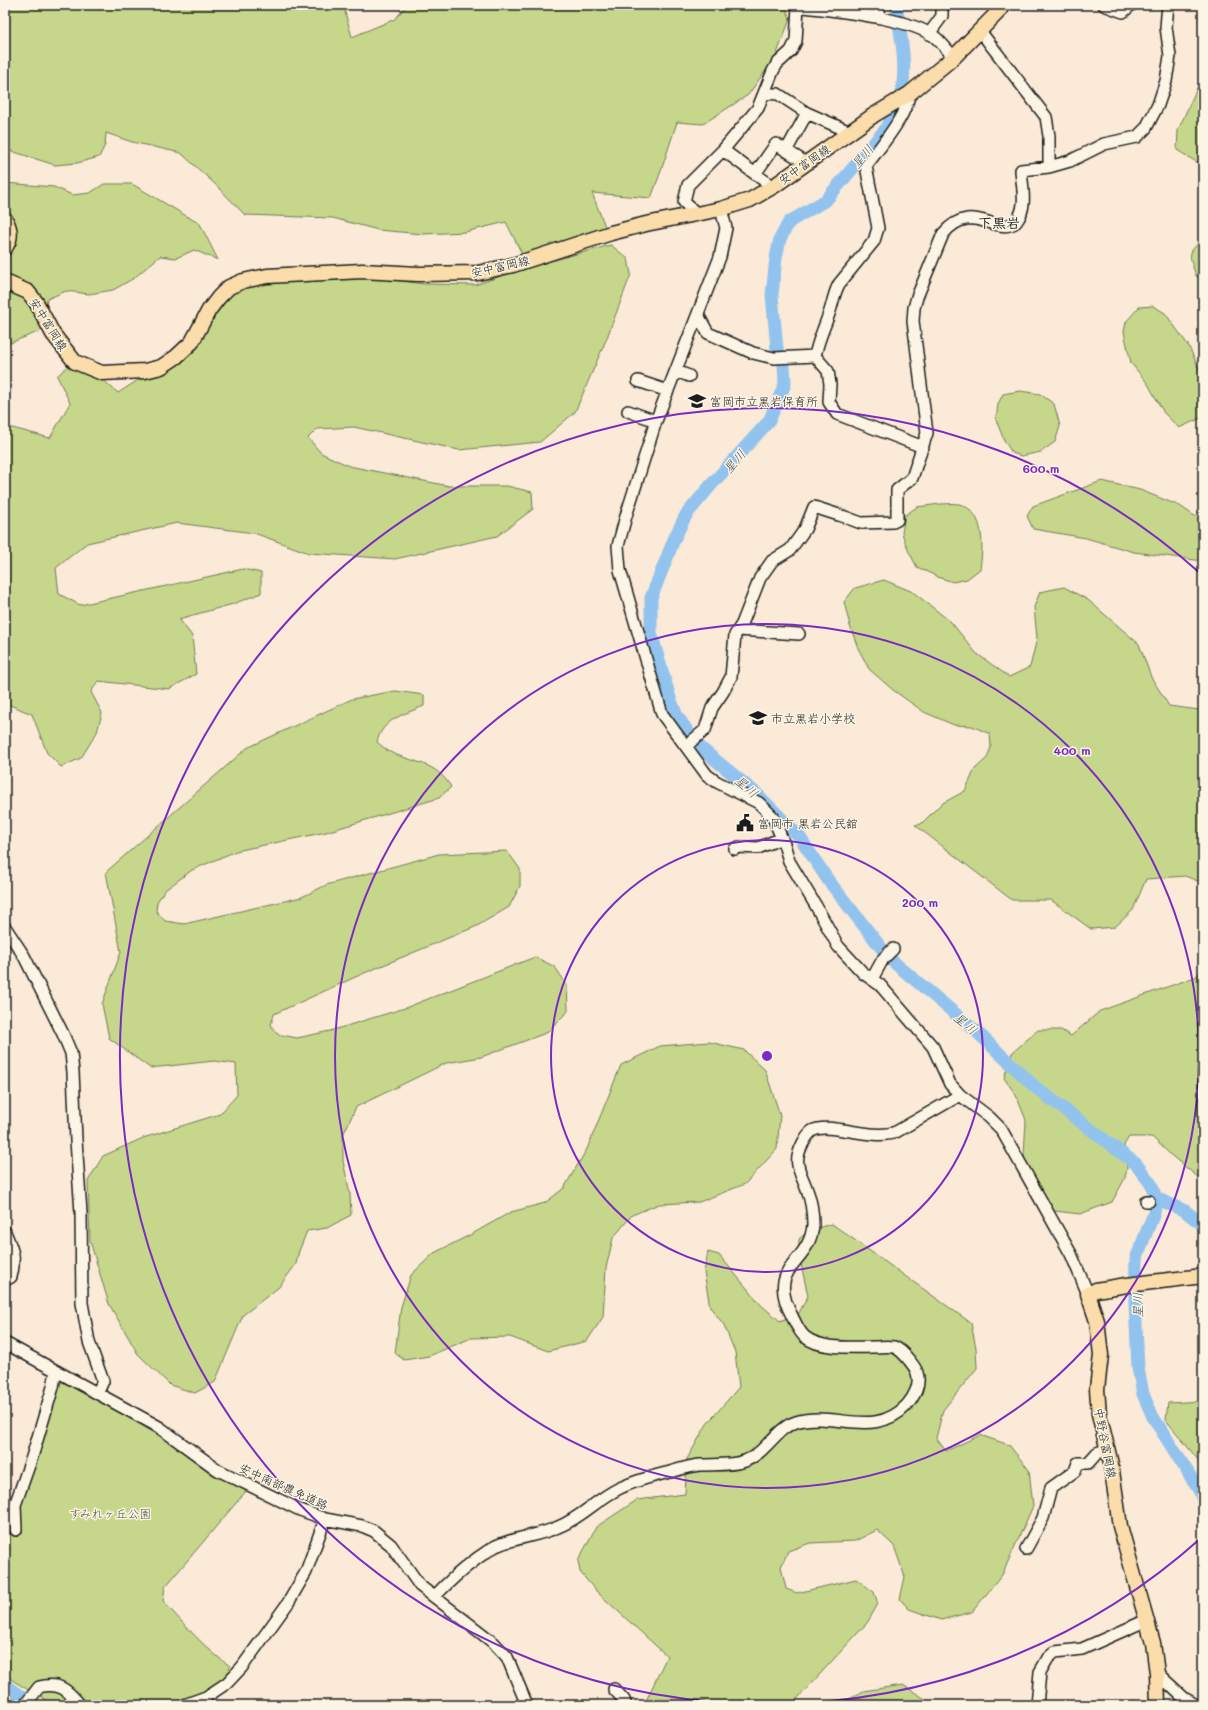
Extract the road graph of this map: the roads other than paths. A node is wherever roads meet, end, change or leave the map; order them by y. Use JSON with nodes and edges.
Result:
{"nodes":[{"id":1,"x":878,"y":5,"type":"edge"},
{"id":2,"x":942,"y":5,"type":"edge"},
{"id":3,"x":1003,"y":5,"type":"edge"},
{"id":4,"x":1104,"y":5,"type":"edge"},
{"id":5,"x":1131,"y":5,"type":"edge"},
{"id":6,"x":1168,"y":5,"type":"edge"},
{"id":7,"x":883,"y":18,"type":"junction"},
{"id":8,"x":980,"y":31,"type":"junction"},
{"id":9,"x":929,"y":34,"type":"junction"},
{"id":10,"x":954,"y":58,"type":"junction"},
{"id":11,"x":764,"y":93,"type":"junction"},
{"id":12,"x":907,"y":95,"type":"junction"},
{"id":13,"x":807,"y":113,"type":"junction"},
{"id":14,"x":850,"y":132,"type":"junction"},
{"id":15,"x":723,"y":150,"type":"junction"},
{"id":16,"x":786,"y":151,"type":"junction"},
{"id":17,"x":806,"y":163,"type":"junction"},
{"id":18,"x":1049,"y":167,"type":"junction"},
{"id":19,"x":755,"y":174,"type":"junction"},
{"id":20,"x":773,"y":187,"type":"junction"},
{"id":21,"x":721,"y":209,"type":"junction"},
{"id":22,"x":697,"y":214,"type":"junction"},
{"id":23,"x":5,"y":218,"type":"edge"},
{"id":24,"x":5,"y":248,"type":"edge"},
{"id":25,"x":5,"y":282,"type":"edge"},
{"id":26,"x":698,"y":316,"type":"junction"},
{"id":27,"x":815,"y":356,"type":"junction"},
{"id":28,"x":676,"y":370,"type":"junction"},
{"id":29,"x":689,"y":376,"type":"dead end"},
{"id":30,"x":638,"y":381,"type":"dead end"},
{"id":31,"x":668,"y":391,"type":"junction"},
{"id":32,"x":628,"y":411,"type":"dead end"},
{"id":33,"x":656,"y":421,"type":"junction"},
{"id":34,"x":923,"y":447,"type":"junction"},
{"id":35,"x":738,"y":630,"type":"junction"},
{"id":36,"x":800,"y":634,"type":"dead end"},
{"id":37,"x":687,"y":745,"type":"junction"},
{"id":38,"x":782,"y":838,"type":"junction"},
{"id":39,"x":736,"y":849,"type":"dead end"},
{"id":40,"x":5,"y":927,"type":"edge"},
{"id":41,"x":893,"y":949,"type":"dead end"},
{"id":42,"x":872,"y":979,"type":"junction"},
{"id":43,"x":960,"y":1096,"type":"junction"},
{"id":44,"x":5,"y":1232,"type":"edge"},
{"id":45,"x":1203,"y":1276,"type":"edge"},
{"id":46,"x":5,"y":1280,"type":"edge"},
{"id":47,"x":1088,"y":1294,"type":"junction"},
{"id":48,"x":5,"y":1343,"type":"edge"},
{"id":49,"x":56,"y":1371,"type":"junction"},
{"id":50,"x":98,"y":1392,"type":"junction"},
{"id":51,"x":1108,"y":1449,"type":"junction"},
{"id":52,"x":325,"y":1519,"type":"junction"},
{"id":53,"x":16,"y":1530,"type":"dead end"},
{"id":54,"x":1026,"y":1549,"type":"dead end"},
{"id":55,"x":434,"y":1597,"type":"junction"},
{"id":56,"x":1148,"y":1620,"type":"junction"},
{"id":57,"x":1157,"y":1673,"type":"junction"},
{"id":58,"x":614,"y":1689,"type":"dead end"},
{"id":59,"x":28,"y":1701,"type":"edge"},
{"id":60,"x":80,"y":1705,"type":"edge"},
{"id":61,"x":184,"y":1705,"type":"edge"},
{"id":62,"x":527,"y":1705,"type":"edge"},
{"id":63,"x":626,"y":1705,"type":"edge"},
{"id":64,"x":1037,"y":1705,"type":"edge"},
{"id":65,"x":1158,"y":1705,"type":"edge"},
{"id":66,"x":1196,"y":1705,"type":"edge"}],
"edges":[{"from":1,"to":7,"type":"street"},
{"from":2,"to":9,"type":"street"},
{"from":3,"to":8,"type":"main road","name":"安中富岡線"},
{"from":4,"to":5,"type":"street"},
{"from":6,"to":18,"type":"street"},
{"from":7,"to":9,"type":"street"},
{"from":7,"to":11,"type":"street"},
{"from":8,"to":10,"type":"main road","name":"安中富岡線"},
{"from":8,"to":18,"type":"street"},
{"from":9,"to":10,"type":"street"},
{"from":10,"to":12,"type":"main road","name":"安中富岡線"},
{"from":11,"to":13,"type":"street"},
{"from":11,"to":15,"type":"street"},
{"from":12,"to":14,"type":"main road","name":"安中富岡線"},
{"from":12,"to":27,"type":"street"},
{"from":13,"to":14,"type":"street"},
{"from":13,"to":16,"type":"street"},
{"from":14,"to":17,"type":"main road","name":"安中富岡線"},
{"from":15,"to":19,"type":"street"},
{"from":15,"to":22,"type":"street"},
{"from":16,"to":17,"type":"street"},
{"from":16,"to":19,"type":"street"},
{"from":17,"to":20,"type":"main road","name":"安中富岡線"},
{"from":18,"to":34,"type":"street"},
{"from":19,"to":20,"type":"street"},
{"from":20,"to":21,"type":"main road","name":"安中富岡線"},
{"from":21,"to":22,"type":"main road","name":"安中富岡線"},
{"from":21,"to":26,"type":"street"},
{"from":22,"to":25,"type":"main road","name":"安中富岡線"},
{"from":23,"to":24,"type":"main road"},
{"from":26,"to":27,"type":"street"},
{"from":26,"to":28,"type":"street"},
{"from":27,"to":34,"type":"street"},
{"from":28,"to":29,"type":"street"},
{"from":28,"to":31,"type":"street"},
{"from":30,"to":31,"type":"street"},
{"from":31,"to":33,"type":"street"},
{"from":32,"to":33,"type":"street"},
{"from":33,"to":37,"type":"street"},
{"from":34,"to":35,"type":"street"},
{"from":35,"to":36,"type":"street"},
{"from":35,"to":37,"type":"street"},
{"from":37,"to":38,"type":"street"},
{"from":38,"to":39,"type":"street"},
{"from":38,"to":42,"type":"street"},
{"from":40,"to":50,"type":"street"},
{"from":41,"to":42,"type":"street"},
{"from":42,"to":43,"type":"street"},
{"from":43,"to":47,"type":"street"},
{"from":43,"to":55,"type":"street"},
{"from":44,"to":46,"type":"street"},
{"from":45,"to":47,"type":"main road"},
{"from":47,"to":51,"type":"main road","name":"中野谷富岡線"},
{"from":48,"to":49,"type":"street","name":"安中南部農免道路"},
{"from":49,"to":50,"type":"street","name":"安中南部農免道路"},
{"from":49,"to":53,"type":"street"},
{"from":50,"to":52,"type":"street","name":"安中南部農免道路"},
{"from":51,"to":54,"type":"street"},
{"from":51,"to":56,"type":"main road","name":"中野谷富岡線"},
{"from":52,"to":55,"type":"street","name":"安中南部農免道路"},
{"from":52,"to":61,"type":"street"},
{"from":55,"to":62,"type":"street","name":"安中南部農免道路"},
{"from":56,"to":57,"type":"main road","name":"中野谷富岡線"},
{"from":56,"to":64,"type":"street"},
{"from":57,"to":65,"type":"main road","name":"中野谷富岡線"},
{"from":57,"to":66,"type":"street"},
{"from":58,"to":63,"type":"street"},
{"from":59,"to":60,"type":"street"}]}
